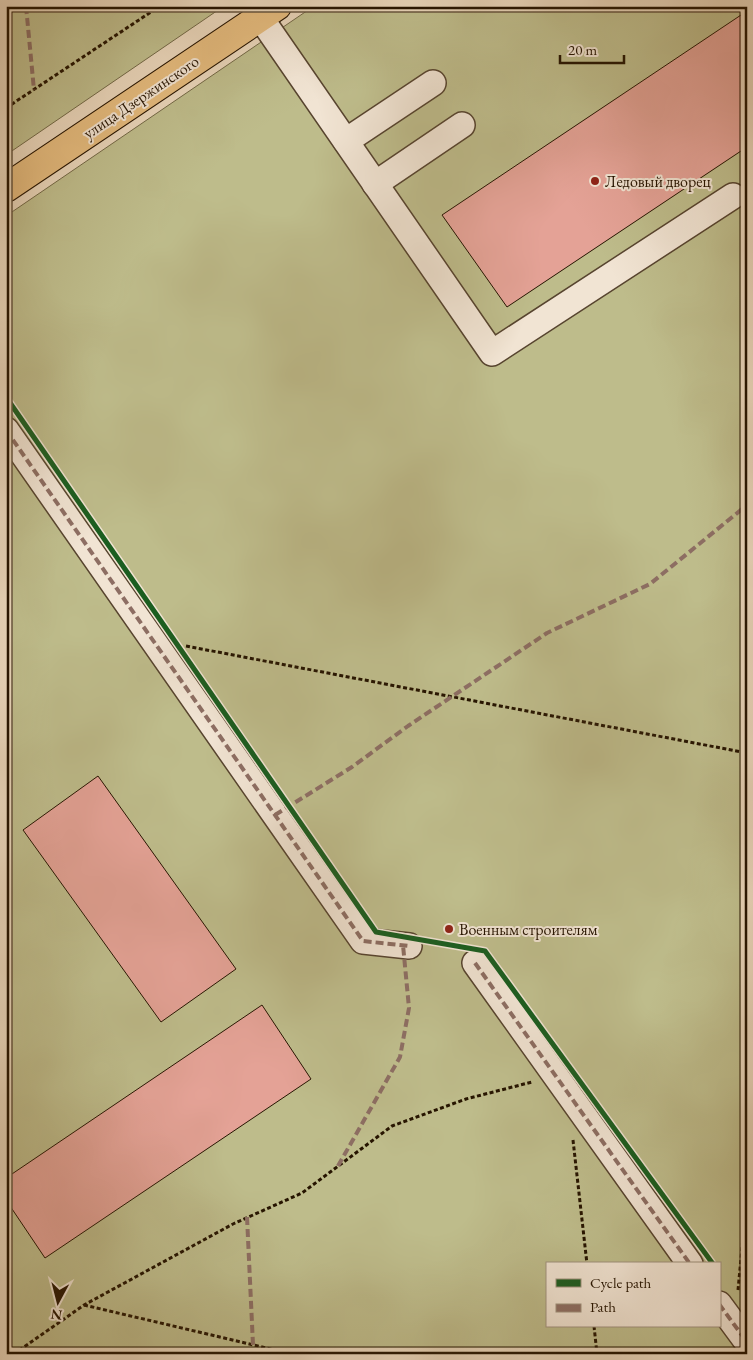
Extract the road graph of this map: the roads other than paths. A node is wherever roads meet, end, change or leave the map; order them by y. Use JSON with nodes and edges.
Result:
{"nodes":[{"id":1,"x":268,"y":12,"type":"edge"},
{"id":2,"x":433,"y":83,"type":"dead end"},
{"id":3,"x":462,"y":126,"type":"dead end"},
{"id":4,"x":346,"y":141,"type":"junction"},
{"id":5,"x":375,"y":184,"type":"junction"},
{"id":6,"x":6,"y":188,"type":"edge"},
{"id":7,"x":733,"y":196,"type":"dead end"},
{"id":8,"x":6,"y":430,"type":"edge"},
{"id":9,"x":409,"y":946,"type":"dead end"},
{"id":10,"x":475,"y":963,"type":"dead end"},
{"id":11,"x":689,"y":1262,"type":"edge"},
{"id":12,"x":730,"y":1298,"type":"edge"},
{"id":13,"x":747,"y":1342,"type":"edge"}],
"edges":[{"from":1,"to":4,"type":"street"},
{"from":1,"to":6,"type":"main road","name":"улица Дзержинского"},
{"from":2,"to":4,"type":"street"},
{"from":3,"to":5,"type":"street"},
{"from":4,"to":5,"type":"street"},
{"from":5,"to":7,"type":"street"},
{"from":8,"to":9,"type":"street"},
{"from":10,"to":11,"type":"street"},
{"from":12,"to":13,"type":"street"}]}
